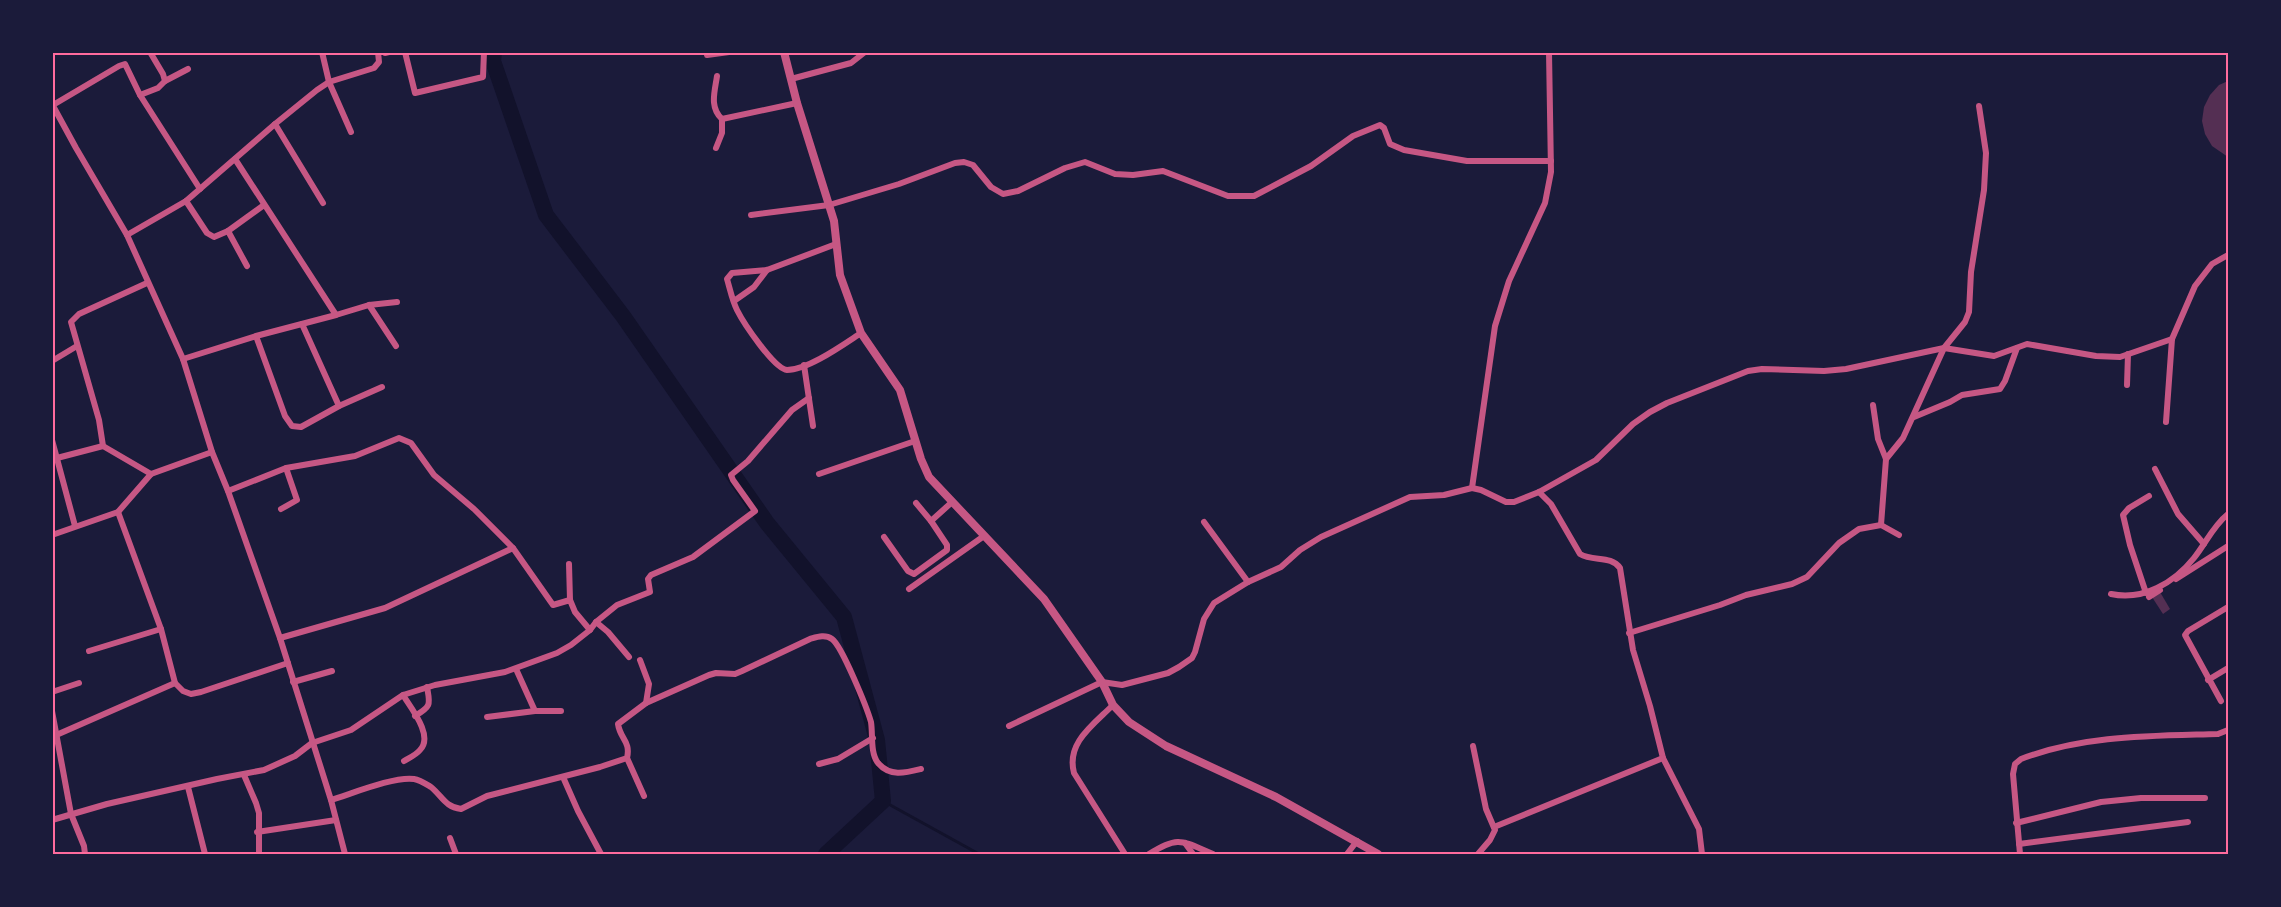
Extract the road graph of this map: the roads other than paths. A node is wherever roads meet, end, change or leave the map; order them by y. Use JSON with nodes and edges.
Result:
{"nodes":[{"id":1,"x":150,"y":52,"type":"edge"},
{"id":2,"x":322,"y":52,"type":"edge"},
{"id":3,"x":378,"y":52,"type":"edge"},
{"id":4,"x":405,"y":52,"type":"edge"},
{"id":5,"x":483,"y":52,"type":"edge"},
{"id":6,"x":729,"y":52,"type":"edge"},
{"id":7,"x":784,"y":52,"type":"edge"},
{"id":8,"x":865,"y":52,"type":"edge"},
{"id":9,"x":1549,"y":52,"type":"edge"},
{"id":10,"x":707,"y":55,"type":"dead end"},
{"id":11,"x":188,"y":69,"type":"dead end"},
{"id":12,"x":717,"y":76,"type":"dead end"},
{"id":13,"x":791,"y":79,"type":"junction"},
{"id":14,"x":165,"y":81,"type":"junction"},
{"id":15,"x":329,"y":82,"type":"junction"},
{"id":16,"x":140,"y":95,"type":"junction"},
{"id":17,"x":797,"y":103,"type":"junction"},
{"id":18,"x":53,"y":104,"type":"edge"},
{"id":19,"x":1979,"y":106,"type":"dead end"},
{"id":20,"x":722,"y":119,"type":"junction"},
{"id":21,"x":275,"y":124,"type":"junction"},
{"id":22,"x":351,"y":132,"type":"dead end"},
{"id":23,"x":716,"y":148,"type":"dead end"},
{"id":24,"x":235,"y":159,"type":"junction"},
{"id":25,"x":1551,"y":160,"type":"junction"},
{"id":26,"x":200,"y":189,"type":"junction"},
{"id":27,"x":186,"y":201,"type":"junction"},
{"id":28,"x":323,"y":202,"type":"dead end"},
{"id":29,"x":264,"y":205,"type":"junction"},
{"id":30,"x":830,"y":205,"type":"junction"},
{"id":31,"x":751,"y":215,"type":"dead end"},
{"id":32,"x":228,"y":231,"type":"junction"},
{"id":33,"x":127,"y":235,"type":"junction"},
{"id":34,"x":836,"y":244,"type":"junction"},
{"id":35,"x":2229,"y":255,"type":"edge"},
{"id":36,"x":247,"y":266,"type":"dead end"},
{"id":37,"x":767,"y":270,"type":"junction"},
{"id":38,"x":147,"y":283,"type":"junction"},
{"id":39,"x":734,"y":301,"type":"junction"},
{"id":40,"x":397,"y":302,"type":"dead end"},
{"id":41,"x":369,"y":305,"type":"junction"},
{"id":42,"x":336,"y":315,"type":"junction"},
{"id":43,"x":303,"y":324,"type":"junction"},
{"id":44,"x":861,"y":333,"type":"junction"},
{"id":45,"x":256,"y":336,"type":"junction"},
{"id":46,"x":2172,"y":339,"type":"junction"},
{"id":47,"x":77,"y":346,"type":"junction"},
{"id":48,"x":396,"y":346,"type":"dead end"},
{"id":49,"x":1944,"y":348,"type":"junction"},
{"id":50,"x":2017,"y":348,"type":"junction"},
{"id":51,"x":2128,"y":354,"type":"junction"},
{"id":52,"x":183,"y":359,"type":"junction"},
{"id":53,"x":52,"y":361,"type":"edge"},
{"id":54,"x":804,"y":366,"type":"junction"},
{"id":55,"x":2127,"y":384,"type":"dead end"},
{"id":56,"x":382,"y":387,"type":"dead end"},
{"id":57,"x":809,"y":398,"type":"junction"},
{"id":58,"x":1873,"y":405,"type":"dead end"},
{"id":59,"x":339,"y":406,"type":"junction"},
{"id":60,"x":1914,"y":417,"type":"junction"},
{"id":61,"x":2166,"y":422,"type":"dead end"},
{"id":62,"x":813,"y":426,"type":"dead end"},
{"id":63,"x":52,"y":440,"type":"edge"},
{"id":64,"x":915,"y":441,"type":"junction"},
{"id":65,"x":103,"y":446,"type":"junction"},
{"id":66,"x":213,"y":452,"type":"junction"},
{"id":67,"x":57,"y":458,"type":"junction"},
{"id":68,"x":1886,"y":459,"type":"junction"},
{"id":69,"x":286,"y":468,"type":"junction"},
{"id":70,"x":2155,"y":469,"type":"dead end"},
{"id":71,"x":151,"y":474,"type":"junction"},
{"id":72,"x":819,"y":474,"type":"dead end"},
{"id":73,"x":1472,"y":488,"type":"junction"},
{"id":74,"x":228,"y":491,"type":"junction"},
{"id":75,"x":1539,"y":492,"type":"junction"},
{"id":76,"x":2149,"y":496,"type":"dead end"},
{"id":77,"x":916,"y":503,"type":"dead end"},
{"id":78,"x":951,"y":503,"type":"junction"},
{"id":79,"x":282,"y":509,"type":"dead end"},
{"id":80,"x":118,"y":512,"type":"junction"},
{"id":81,"x":2229,"y":514,"type":"edge"},
{"id":82,"x":932,"y":521,"type":"junction"},
{"id":83,"x":1204,"y":522,"type":"dead end"},
{"id":84,"x":1881,"y":525,"type":"junction"},
{"id":85,"x":75,"y":526,"type":"junction"},
{"id":86,"x":52,"y":535,"type":"edge"},
{"id":87,"x":1899,"y":535,"type":"dead end"},
{"id":88,"x":984,"y":536,"type":"junction"},
{"id":89,"x":884,"y":537,"type":"dead end"},
{"id":90,"x":2204,"y":544,"type":"junction"},
{"id":91,"x":2229,"y":546,"type":"edge"},
{"id":92,"x":513,"y":548,"type":"junction"},
{"id":93,"x":569,"y":564,"type":"dead end"},
{"id":94,"x":1248,"y":582,"type":"junction"},
{"id":95,"x":909,"y":589,"type":"dead end"},
{"id":96,"x":2111,"y":594,"type":"dead end"},
{"id":97,"x":2148,"y":595,"type":"junction"},
{"id":98,"x":570,"y":600,"type":"junction"},
{"id":99,"x":2229,"y":607,"type":"edge"},
{"id":100,"x":596,"y":622,"type":"junction"},
{"id":101,"x":160,"y":628,"type":"junction"},
{"id":102,"x":590,"y":630,"type":"junction"},
{"id":103,"x":1629,"y":633,"type":"junction"},
{"id":104,"x":280,"y":638,"type":"junction"},
{"id":105,"x":88,"y":651,"type":"dead end"},
{"id":106,"x":629,"y":657,"type":"dead end"},
{"id":107,"x":640,"y":660,"type":"dead end"},
{"id":108,"x":288,"y":663,"type":"junction"},
{"id":109,"x":2229,"y":668,"type":"edge"},
{"id":110,"x":516,"y":669,"type":"junction"},
{"id":111,"x":332,"y":671,"type":"dead end"},
{"id":112,"x":2208,"y":680,"type":"junction"},
{"id":113,"x":293,"y":682,"type":"junction"},
{"id":114,"x":1102,"y":682,"type":"junction"},
{"id":115,"x":79,"y":683,"type":"dead end"},
{"id":116,"x":174,"y":683,"type":"junction"},
{"id":117,"x":427,"y":687,"type":"junction"},
{"id":118,"x":52,"y":692,"type":"edge"},
{"id":119,"x":403,"y":695,"type":"junction"},
{"id":120,"x":2221,"y":701,"type":"dead end"},
{"id":121,"x":646,"y":703,"type":"junction"},
{"id":122,"x":1113,"y":705,"type":"junction"},
{"id":123,"x":52,"y":711,"type":"edge"},
{"id":124,"x":535,"y":711,"type":"junction"},
{"id":125,"x":561,"y":711,"type":"dead end"},
{"id":126,"x":416,"y":716,"type":"junction"},
{"id":127,"x":487,"y":717,"type":"dead end"},
{"id":128,"x":1009,"y":726,"type":"dead end"},
{"id":129,"x":2229,"y":730,"type":"edge"},
{"id":130,"x":54,"y":736,"type":"edge"},
{"id":131,"x":873,"y":738,"type":"junction"},
{"id":132,"x":312,"y":743,"type":"junction"},
{"id":133,"x":1473,"y":746,"type":"dead end"},
{"id":134,"x":627,"y":758,"type":"junction"},
{"id":135,"x":1663,"y":758,"type":"junction"},
{"id":136,"x":404,"y":761,"type":"dead end"},
{"id":137,"x":819,"y":764,"type":"dead end"},
{"id":138,"x":921,"y":769,"type":"dead end"},
{"id":139,"x":244,"y":775,"type":"junction"},
{"id":140,"x":563,"y":777,"type":"junction"},
{"id":141,"x":188,"y":787,"type":"junction"},
{"id":142,"x":644,"y":796,"type":"dead end"},
{"id":143,"x":2205,"y":798,"type":"dead end"},
{"id":144,"x":331,"y":800,"type":"junction"},
{"id":145,"x":71,"y":814,"type":"junction"},
{"id":146,"x":52,"y":820,"type":"edge"},
{"id":147,"x":336,"y":820,"type":"junction"},
{"id":148,"x":2188,"y":822,"type":"dead end"},
{"id":149,"x":2016,"y":823,"type":"junction"},
{"id":150,"x":1494,"y":827,"type":"junction"},
{"id":151,"x":258,"y":832,"type":"junction"},
{"id":152,"x":450,"y":838,"type":"dead end"},
{"id":153,"x":1357,"y":842,"type":"junction"},
{"id":154,"x":1185,"y":843,"type":"junction"},
{"id":155,"x":2019,"y":844,"type":"junction"},
{"id":156,"x":85,"y":855,"type":"edge"},
{"id":157,"x":205,"y":855,"type":"edge"},
{"id":158,"x":259,"y":855,"type":"edge"},
{"id":159,"x":345,"y":855,"type":"edge"},
{"id":160,"x":456,"y":855,"type":"edge"},
{"id":161,"x":601,"y":855,"type":"edge"},
{"id":162,"x":1125,"y":855,"type":"edge"},
{"id":163,"x":1149,"y":855,"type":"edge"},
{"id":164,"x":1193,"y":855,"type":"edge"},
{"id":165,"x":1213,"y":855,"type":"edge"},
{"id":166,"x":1347,"y":855,"type":"edge"},
{"id":167,"x":1378,"y":855,"type":"edge"},
{"id":168,"x":1478,"y":855,"type":"edge"},
{"id":169,"x":1702,"y":855,"type":"edge"},
{"id":170,"x":2020,"y":855,"type":"edge"}],
"edges":[{"from":1,"to":14,"type":"street"},
{"from":2,"to":15,"type":"street"},
{"from":3,"to":15,"type":"street"},
{"from":4,"to":5,"type":"street"},
{"from":6,"to":10,"type":"street"},
{"from":7,"to":13,"type":"street"},
{"from":8,"to":13,"type":"street"},
{"from":9,"to":25,"type":"street"},
{"from":11,"to":14,"type":"street"},
{"from":12,"to":20,"type":"street"},
{"from":13,"to":17,"type":"street"},
{"from":14,"to":16,"type":"street"},
{"from":15,"to":21,"type":"street"},
{"from":15,"to":22,"type":"street"},
{"from":16,"to":18,"type":"street"},
{"from":16,"to":26,"type":"street"},
{"from":17,"to":20,"type":"street"},
{"from":17,"to":30,"type":"street"},
{"from":18,"to":33,"type":"street"},
{"from":19,"to":49,"type":"street"},
{"from":20,"to":23,"type":"street"},
{"from":21,"to":24,"type":"street"},
{"from":21,"to":28,"type":"street"},
{"from":24,"to":26,"type":"street"},
{"from":24,"to":29,"type":"street"},
{"from":25,"to":30,"type":"street"},
{"from":25,"to":73,"type":"street"},
{"from":26,"to":27,"type":"street"},
{"from":27,"to":32,"type":"street"},
{"from":27,"to":33,"type":"street"},
{"from":29,"to":32,"type":"street"},
{"from":29,"to":42,"type":"street"},
{"from":30,"to":31,"type":"street"},
{"from":30,"to":34,"type":"street"},
{"from":32,"to":36,"type":"street"},
{"from":33,"to":38,"type":"street"},
{"from":34,"to":37,"type":"street"},
{"from":34,"to":44,"type":"street"},
{"from":35,"to":46,"type":"street"},
{"from":37,"to":39,"type":"street"},
{"from":37,"to":39,"type":"street"},
{"from":38,"to":47,"type":"street"},
{"from":38,"to":52,"type":"street"},
{"from":39,"to":54,"type":"street"},
{"from":40,"to":41,"type":"street"},
{"from":41,"to":42,"type":"street"},
{"from":41,"to":48,"type":"street"},
{"from":42,"to":43,"type":"street"},
{"from":43,"to":45,"type":"street"},
{"from":43,"to":59,"type":"street"},
{"from":44,"to":54,"type":"street"},
{"from":44,"to":64,"type":"street"},
{"from":45,"to":52,"type":"street"},
{"from":45,"to":59,"type":"street"},
{"from":46,"to":51,"type":"street"},
{"from":46,"to":61,"type":"street"},
{"from":47,"to":53,"type":"street"},
{"from":47,"to":65,"type":"street"},
{"from":49,"to":50,"type":"street"},
{"from":49,"to":60,"type":"street"},
{"from":49,"to":75,"type":"street"},
{"from":50,"to":51,"type":"street"},
{"from":50,"to":60,"type":"street"},
{"from":51,"to":55,"type":"street"},
{"from":52,"to":66,"type":"street"},
{"from":54,"to":57,"type":"street"},
{"from":56,"to":59,"type":"street"},
{"from":57,"to":62,"type":"street"},
{"from":57,"to":100,"type":"street"},
{"from":58,"to":68,"type":"street"},
{"from":60,"to":68,"type":"street"},
{"from":63,"to":67,"type":"street"},
{"from":64,"to":72,"type":"street"},
{"from":64,"to":78,"type":"street"},
{"from":65,"to":67,"type":"street"},
{"from":65,"to":71,"type":"street"},
{"from":66,"to":71,"type":"street"},
{"from":66,"to":74,"type":"street"},
{"from":67,"to":85,"type":"street"},
{"from":68,"to":84,"type":"street"},
{"from":69,"to":74,"type":"street"},
{"from":69,"to":79,"type":"street"},
{"from":69,"to":92,"type":"street"},
{"from":70,"to":90,"type":"street"},
{"from":71,"to":80,"type":"street"},
{"from":73,"to":75,"type":"street"},
{"from":73,"to":94,"type":"street"},
{"from":74,"to":104,"type":"street"},
{"from":75,"to":103,"type":"street"},
{"from":76,"to":97,"type":"street"},
{"from":77,"to":82,"type":"street"},
{"from":78,"to":82,"type":"street"},
{"from":78,"to":88,"type":"street"},
{"from":80,"to":85,"type":"street"},
{"from":80,"to":101,"type":"street"},
{"from":81,"to":90,"type":"street"},
{"from":82,"to":89,"type":"street"},
{"from":83,"to":94,"type":"street"},
{"from":84,"to":87,"type":"street"},
{"from":84,"to":103,"type":"street"},
{"from":85,"to":86,"type":"street"},
{"from":88,"to":95,"type":"street"},
{"from":88,"to":114,"type":"street"},
{"from":90,"to":97,"type":"street"},
{"from":91,"to":97,"type":"street"},
{"from":92,"to":98,"type":"street"},
{"from":92,"to":104,"type":"street"},
{"from":93,"to":98,"type":"street"},
{"from":94,"to":114,"type":"street"},
{"from":96,"to":97,"type":"street"},
{"from":98,"to":102,"type":"street"},
{"from":99,"to":112,"type":"street"},
{"from":100,"to":102,"type":"street"},
{"from":100,"to":106,"type":"street"},
{"from":101,"to":105,"type":"street"},
{"from":101,"to":116,"type":"street"},
{"from":102,"to":110,"type":"street"},
{"from":103,"to":135,"type":"street"},
{"from":104,"to":108,"type":"street"},
{"from":107,"to":121,"type":"street"},
{"from":108,"to":113,"type":"street"},
{"from":108,"to":116,"type":"street"},
{"from":109,"to":112,"type":"street"},
{"from":110,"to":117,"type":"street"},
{"from":110,"to":124,"type":"street"},
{"from":111,"to":113,"type":"street"},
{"from":112,"to":120,"type":"street"},
{"from":113,"to":132,"type":"street"},
{"from":114,"to":122,"type":"street"},
{"from":114,"to":128,"type":"street"},
{"from":115,"to":118,"type":"street"},
{"from":116,"to":130,"type":"street"},
{"from":117,"to":119,"type":"street"},
{"from":117,"to":126,"type":"street"},
{"from":119,"to":126,"type":"street"},
{"from":119,"to":132,"type":"street"},
{"from":121,"to":131,"type":"street"},
{"from":121,"to":134,"type":"street"},
{"from":122,"to":153,"type":"street"},
{"from":122,"to":162,"type":"street"},
{"from":123,"to":130,"type":"street"},
{"from":124,"to":125,"type":"street"},
{"from":124,"to":127,"type":"street"},
{"from":126,"to":136,"type":"street"},
{"from":129,"to":149,"type":"street"},
{"from":130,"to":145,"type":"street"},
{"from":131,"to":137,"type":"street"},
{"from":131,"to":138,"type":"street"},
{"from":132,"to":139,"type":"street"},
{"from":132,"to":144,"type":"street"},
{"from":133,"to":150,"type":"street"},
{"from":134,"to":140,"type":"street"},
{"from":134,"to":142,"type":"street"},
{"from":135,"to":150,"type":"street"},
{"from":135,"to":169,"type":"street"},
{"from":139,"to":141,"type":"street"},
{"from":139,"to":151,"type":"street"},
{"from":140,"to":144,"type":"street"},
{"from":140,"to":161,"type":"street"},
{"from":141,"to":145,"type":"street"},
{"from":141,"to":157,"type":"street"},
{"from":143,"to":149,"type":"street"},
{"from":144,"to":147,"type":"street"},
{"from":145,"to":146,"type":"street"},
{"from":145,"to":156,"type":"street"},
{"from":147,"to":151,"type":"street"},
{"from":147,"to":159,"type":"street"},
{"from":148,"to":155,"type":"street"},
{"from":149,"to":155,"type":"street"},
{"from":150,"to":168,"type":"street"},
{"from":151,"to":158,"type":"street"},
{"from":152,"to":160,"type":"street"},
{"from":153,"to":166,"type":"street"},
{"from":153,"to":167,"type":"street"},
{"from":154,"to":163,"type":"street"},
{"from":154,"to":164,"type":"street"},
{"from":154,"to":165,"type":"street"},
{"from":155,"to":170,"type":"street"}]}
